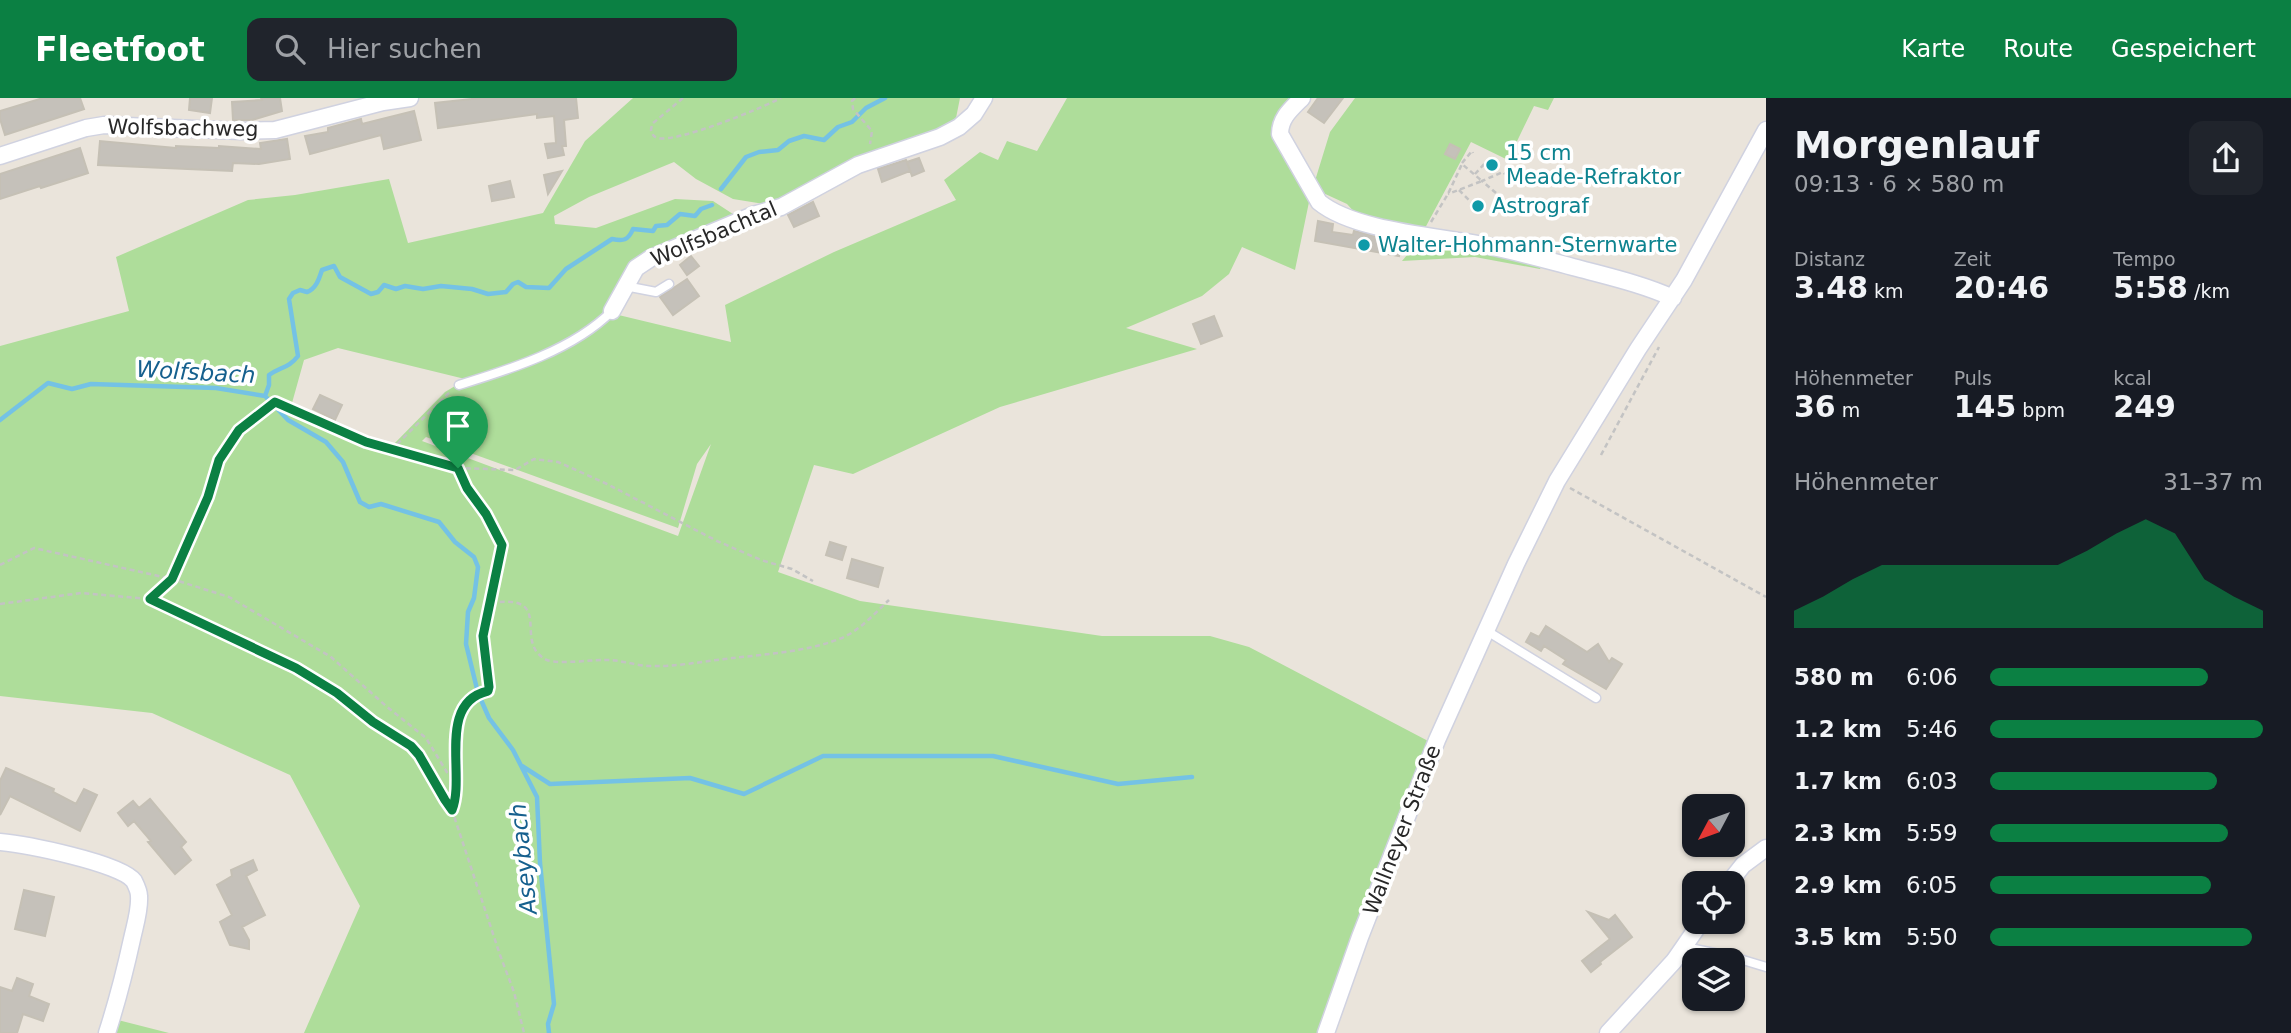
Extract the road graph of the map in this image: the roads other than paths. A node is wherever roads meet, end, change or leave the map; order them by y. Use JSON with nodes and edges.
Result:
{"nodes":[{"id":1,"x":410,"y":98,"type":"edge"},
{"id":2,"x":984,"y":98,"type":"edge"},
{"id":3,"x":1302,"y":98,"type":"edge"},
{"id":4,"x":1766,"y":130,"type":"edge"},
{"id":5,"x":0,"y":156,"type":"edge"},
{"id":6,"x":669,"y":284,"type":"dead end"},
{"id":7,"x":625,"y":286,"type":"junction"},
{"id":8,"x":1673,"y":298,"type":"junction"},
{"id":9,"x":612,"y":312,"type":"joint"},
{"id":10,"x":459,"y":385,"type":"road end"},
{"id":11,"x":1487,"y":631,"type":"junction"},
{"id":12,"x":1597,"y":698,"type":"dead end"},
{"id":13,"x":0,"y":842,"type":"edge"},
{"id":14,"x":1766,"y":848,"type":"edge"},
{"id":15,"x":1738,"y":871,"type":"edge"},
{"id":16,"x":1693,"y":934,"type":"edge"},
{"id":17,"x":1685,"y":947,"type":"junction"},
{"id":18,"x":1766,"y":967,"type":"edge"},
{"id":19,"x":107,"y":1033,"type":"edge"},
{"id":20,"x":1326,"y":1033,"type":"edge"},
{"id":21,"x":1608,"y":1033,"type":"edge"}],
"edges":[{"from":1,"to":5,"type":"street","name":"Wolfsbachweg"},
{"from":2,"to":7,"type":"street","name":"Wolfsbachtal"},
{"from":3,"to":8,"type":"street"},
{"from":4,"to":8,"type":"street","name":"Wallneyer Straße"},
{"from":6,"to":7,"type":"lane"},
{"from":7,"to":9,"type":"street","name":"Wolfsbachtal"},
{"from":8,"to":11,"type":"street","name":"Wallneyer Straße"},
{"from":9,"to":10,"type":"lane","name":"Wolfsbachtal"},
{"from":11,"to":12,"type":"lane"},
{"from":11,"to":20,"type":"street","name":"Wallneyer Straße"},
{"from":13,"to":19,"type":"street"},
{"from":14,"to":15,"type":"street"},
{"from":16,"to":17,"type":"street"},
{"from":17,"to":18,"type":"lane"},
{"from":17,"to":21,"type":"street"}]}
